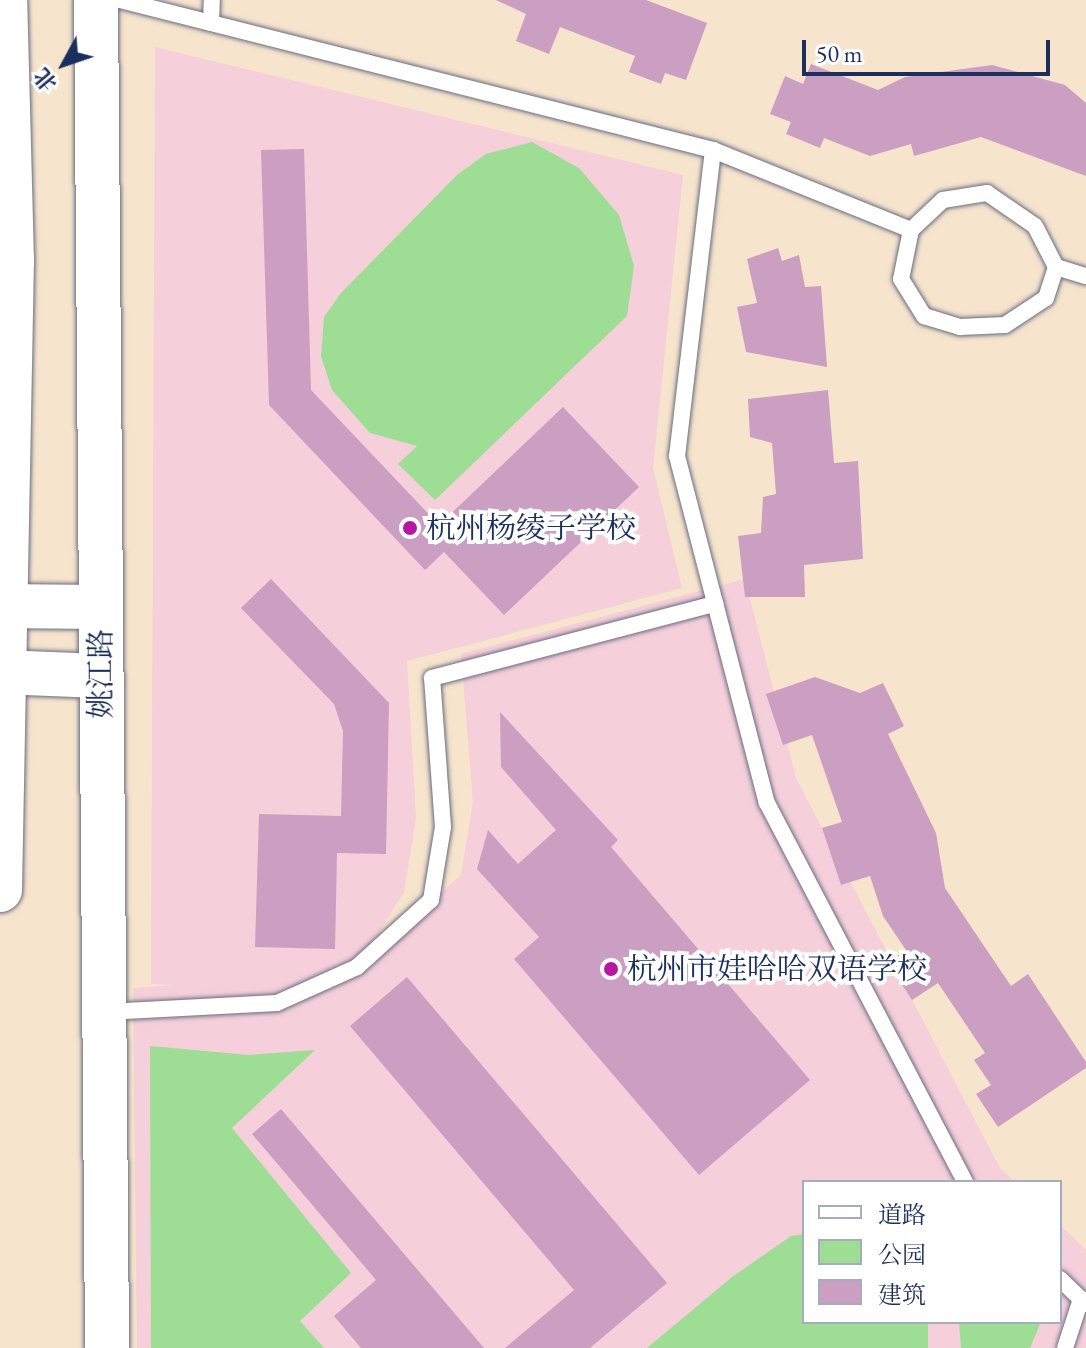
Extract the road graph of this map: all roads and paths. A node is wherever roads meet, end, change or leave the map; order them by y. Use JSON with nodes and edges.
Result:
{"nodes":[{"id":1,"x":5,"y":0,"type":"edge"},
{"id":2,"x":96,"y":0,"type":"edge"},
{"id":3,"x":120,"y":0,"type":"edge"},
{"id":4,"x":212,"y":0,"type":"edge"},
{"id":5,"x":211,"y":23,"type":"junction"},
{"id":6,"x":713,"y":150,"type":"junction"},
{"id":7,"x":911,"y":230,"type":"junction"},
{"id":8,"x":1056,"y":267,"type":"junction"},
{"id":9,"x":1086,"y":276,"type":"edge"},
{"id":10,"x":715,"y":604,"type":"junction"},
{"id":11,"x":3,"y":606,"type":"edge"},
{"id":12,"x":100,"y":607,"type":"junction"},
{"id":13,"x":2,"y":672,"type":"edge"},
{"id":14,"x":101,"y":676,"type":"junction"},
{"id":15,"x":0,"y":890,"type":"edge"},
{"id":16,"x":103,"y":1012,"type":"junction"},
{"id":17,"x":964,"y":1180,"type":"edge"},
{"id":18,"x":1062,"y":1281,"type":"edge"},
{"id":19,"x":1084,"y":1301,"type":"edge"},
{"id":20,"x":107,"y":1348,"type":"edge"},
{"id":21,"x":1065,"y":1348,"type":"edge"}],
"edges":[{"from":1,"to":11,"type":"street"},
{"from":2,"to":12,"type":"street","name":"姚江路"},
{"from":3,"to":5,"type":"lane"},
{"from":4,"to":5,"type":"lane"},
{"from":5,"to":6,"type":"lane"},
{"from":6,"to":7,"type":"lane"},
{"from":6,"to":10,"type":"lane"},
{"from":7,"to":8,"type":"lane"},
{"from":7,"to":8,"type":"lane"},
{"from":8,"to":9,"type":"lane"},
{"from":10,"to":16,"type":"lane"},
{"from":10,"to":17,"type":"lane"},
{"from":11,"to":12,"type":"street"},
{"from":11,"to":13,"type":"street"},
{"from":12,"to":14,"type":"street","name":"姚江路"},
{"from":13,"to":14,"type":"street"},
{"from":13,"to":15,"type":"street"},
{"from":14,"to":16,"type":"street","name":"姚江路"},
{"from":16,"to":20,"type":"street","name":"姚江路"},
{"from":18,"to":19,"type":"lane"},
{"from":19,"to":21,"type":"lane"}]}
